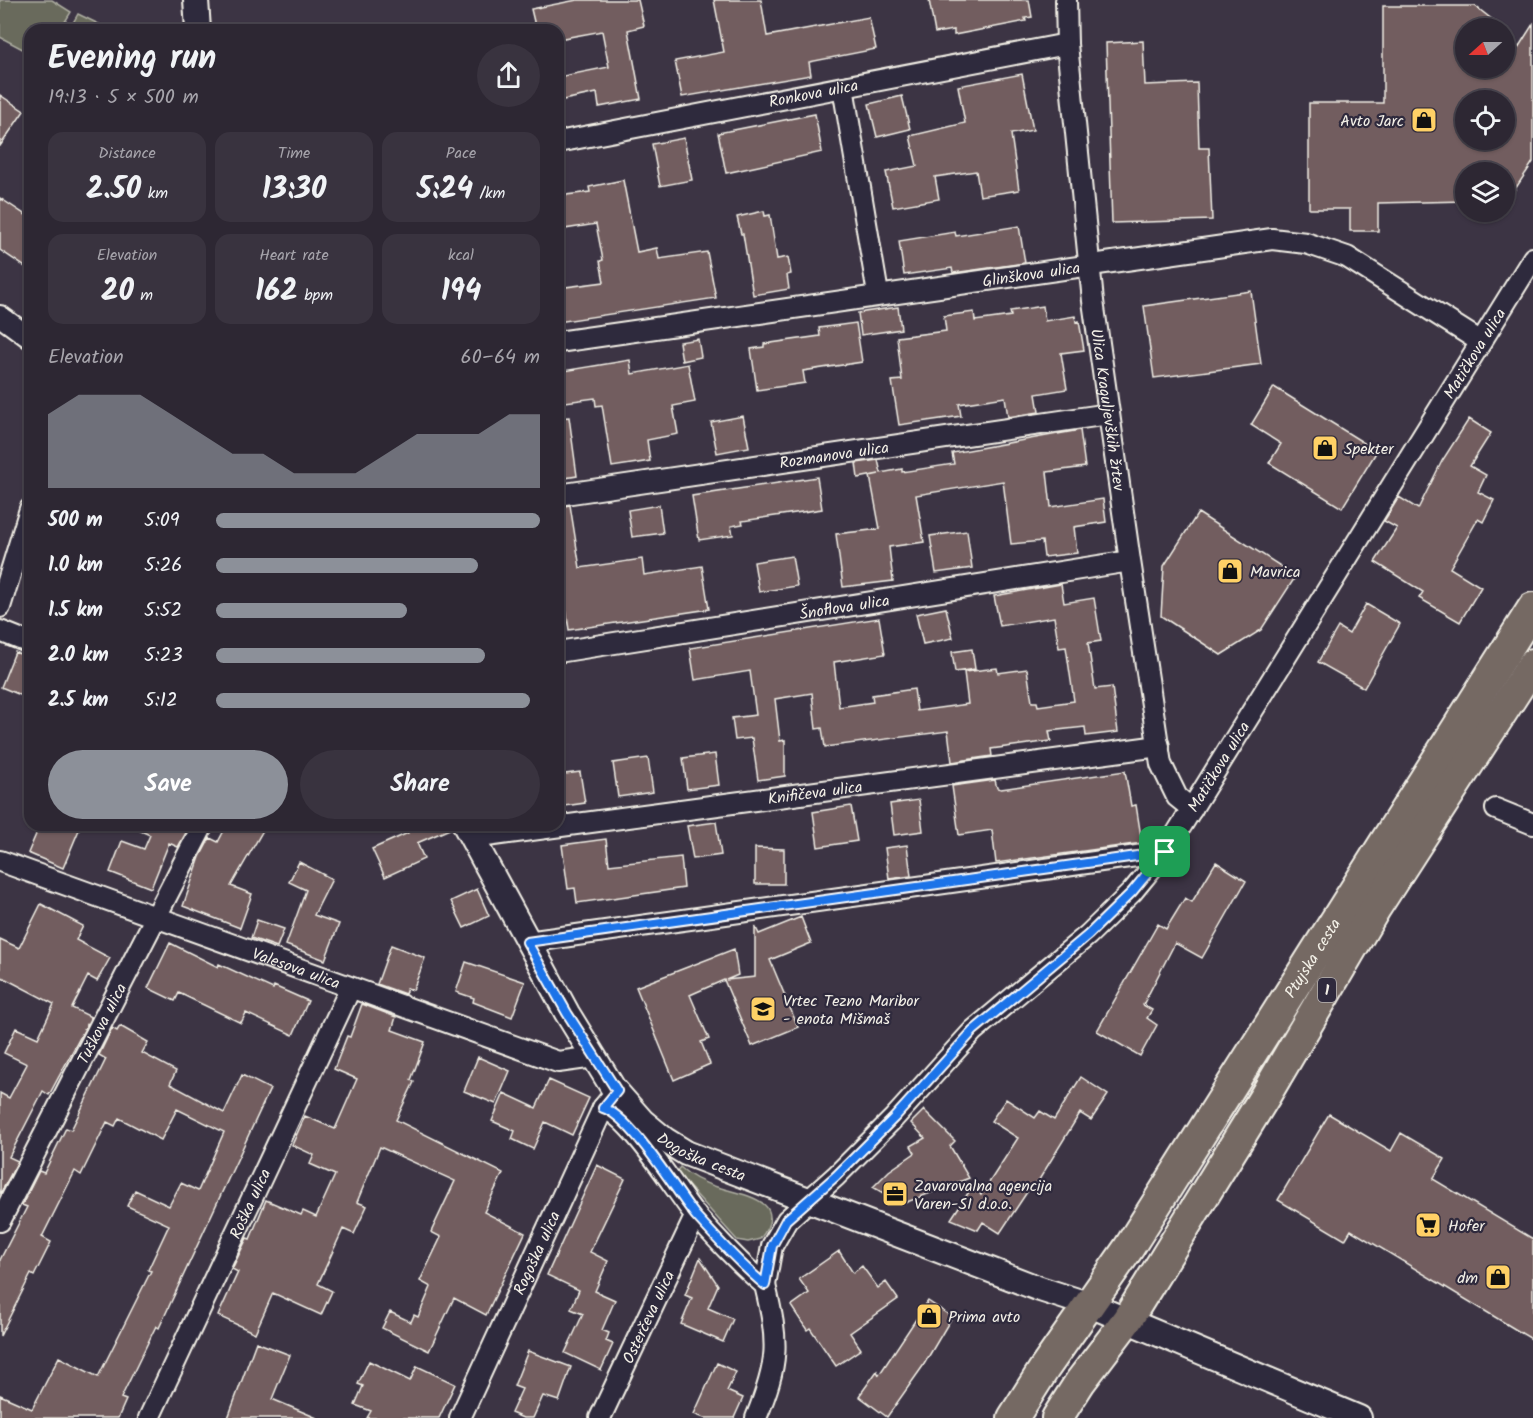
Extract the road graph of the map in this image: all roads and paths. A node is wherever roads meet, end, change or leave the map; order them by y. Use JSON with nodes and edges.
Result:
{"nodes":[{"id":1,"x":196,"y":0,"type":"edge"},
{"id":2,"x":1066,"y":0,"type":"edge"},
{"id":3,"x":198,"y":24,"type":"edge"},
{"id":4,"x":1067,"y":44,"type":"junction"},
{"id":5,"x":843,"y":87,"type":"junction"},
{"id":6,"x":564,"y":141,"type":"edge"},
{"id":7,"x":1533,"y":258,"type":"edge"},
{"id":8,"x":1091,"y":265,"type":"junction"},
{"id":9,"x":878,"y":294,"type":"junction"},
{"id":10,"x":0,"y":316,"type":"edge"},
{"id":11,"x":24,"y":334,"type":"edge"},
{"id":12,"x":564,"y":341,"type":"edge"},
{"id":13,"x":1481,"y":342,"type":"junction"},
{"id":14,"x":1109,"y":414,"type":"junction"},
{"id":15,"x":564,"y":494,"type":"edge"},
{"id":16,"x":24,"y":529,"type":"edge"},
{"id":17,"x":1130,"y":561,"type":"junction"},
{"id":18,"x":0,"y":607,"type":"edge"},
{"id":19,"x":1533,"y":608,"type":"edge"},
{"id":20,"x":0,"y":631,"type":"edge"},
{"id":21,"x":24,"y":641,"type":"edge"},
{"id":22,"x":564,"y":651,"type":"edge"},
{"id":23,"x":1533,"y":664,"type":"edge"},
{"id":24,"x":1159,"y":746,"type":"junction"},
{"id":25,"x":1192,"y":809,"type":"junction"},
{"id":26,"x":1496,"y":809,"type":"dead end"},
{"id":27,"x":564,"y":820,"type":"edge"},
{"id":28,"x":1533,"y":824,"type":"edge"},
{"id":29,"x":200,"y":831,"type":"edge"},
{"id":30,"x":468,"y":832,"type":"edge"},
{"id":31,"x":1165,"y":852,"type":"junction"},
{"id":32,"x":0,"y":861,"type":"edge"},
{"id":33,"x":156,"y":915,"type":"junction"},
{"id":34,"x":527,"y":942,"type":"junction"},
{"id":35,"x":350,"y":989,"type":"junction"},
{"id":36,"x":594,"y":1057,"type":"junction"},
{"id":37,"x":610,"y":1100,"type":"junction"},
{"id":38,"x":810,"y":1200,"type":"junction"},
{"id":39,"x":696,"y":1215,"type":"junction"},
{"id":40,"x":0,"y":1221,"type":"edge"},
{"id":41,"x":765,"y":1285,"type":"junction"},
{"id":42,"x":1090,"y":1305,"type":"junction"},
{"id":43,"x":1127,"y":1320,"type":"junction"},
{"id":44,"x":1327,"y":1412,"type":"edge"},
{"id":45,"x":149,"y":1418,"type":"edge"},
{"id":46,"x":460,"y":1418,"type":"edge"},
{"id":47,"x":600,"y":1418,"type":"edge"},
{"id":48,"x":756,"y":1418,"type":"edge"},
{"id":49,"x":1013,"y":1418,"type":"edge"},
{"id":50,"x":1057,"y":1418,"type":"edge"},
{"id":51,"x":1359,"y":1418,"type":"edge"}],
"edges":[{"from":1,"to":3,"type":"street"},
{"from":2,"to":4,"type":"street","name":"Ulica Kraguljevških žrtev"},
{"from":4,"to":5,"type":"street","name":"Ronkova ulica"},
{"from":4,"to":8,"type":"street","name":"Ulica Kraguljevških žrtev"},
{"from":5,"to":6,"type":"street","name":"Ronkova ulica"},
{"from":5,"to":9,"type":"street"},
{"from":7,"to":13,"type":"street","name":"Matičkova ulica"},
{"from":8,"to":9,"type":"street","name":"Glinškova ulica"},
{"from":8,"to":13,"type":"street","name":"Glinškova ulica"},
{"from":8,"to":14,"type":"street","name":"Ulica Kraguljevških žrtev"},
{"from":9,"to":12,"type":"street","name":"Glinškova ulica"},
{"from":10,"to":11,"type":"street"},
{"from":13,"to":25,"type":"street","name":"Matičkova ulica"},
{"from":14,"to":15,"type":"street","name":"Rozmanova ulica"},
{"from":14,"to":17,"type":"street","name":"Ulica Kraguljevških žrtev"},
{"from":16,"to":18,"type":"street"},
{"from":17,"to":22,"type":"street","name":"Šnoflova ulica"},
{"from":17,"to":24,"type":"street","name":"Ulica Kraguljevških žrtev"},
{"from":19,"to":42,"type":"main road","name":"Ptujska cesta","number":"1"},
{"from":20,"to":21,"type":"street"},
{"from":23,"to":43,"type":"main road","name":"Ptujska cesta","number":"1"},
{"from":24,"to":25,"type":"street","name":"Ulica Kraguljevških žrtev"},
{"from":24,"to":27,"type":"street","name":"Knifičeva ulica"},
{"from":25,"to":31,"type":"street","name":"Matičkova ulica"},
{"from":26,"to":28,"type":"street"},
{"from":29,"to":33,"type":"street","name":"Tuškova ulica"},
{"from":30,"to":34,"type":"street","name":"Dogoška cesta"},
{"from":31,"to":34,"type":"street"},
{"from":31,"to":38,"type":"street","name":"Matičkova ulica"},
{"from":32,"to":33,"type":"street","name":"Valesova ulica"},
{"from":33,"to":35,"type":"street","name":"Valesova ulica"},
{"from":33,"to":40,"type":"street","name":"Tuškova ulica"},
{"from":34,"to":36,"type":"street","name":"Dogoška cesta"},
{"from":35,"to":36,"type":"street","name":"Valesova ulica"},
{"from":35,"to":45,"type":"street","name":"Roška ulica"},
{"from":36,"to":37,"type":"street","name":"Dogoška cesta"},
{"from":37,"to":38,"type":"street","name":"Dogoška cesta"},
{"from":37,"to":39,"type":"street"},
{"from":37,"to":46,"type":"street","name":"Rogoška ulica"},
{"from":38,"to":41,"type":"street","name":"Matičkova ulica"},
{"from":38,"to":42,"type":"street","name":"Dogoška cesta"},
{"from":39,"to":41,"type":"street"},
{"from":39,"to":47,"type":"street","name":"Osterčeva ulica"},
{"from":41,"to":48,"type":"street","name":"Matičkova ulica"},
{"from":42,"to":43,"type":"street"},
{"from":42,"to":49,"type":"main road","name":"Ptujska cesta","number":"1"},
{"from":43,"to":44,"type":"street"},
{"from":43,"to":50,"type":"main road","name":"Ptujska cesta","number":"1"},
{"from":44,"to":51,"type":"street"}]}
